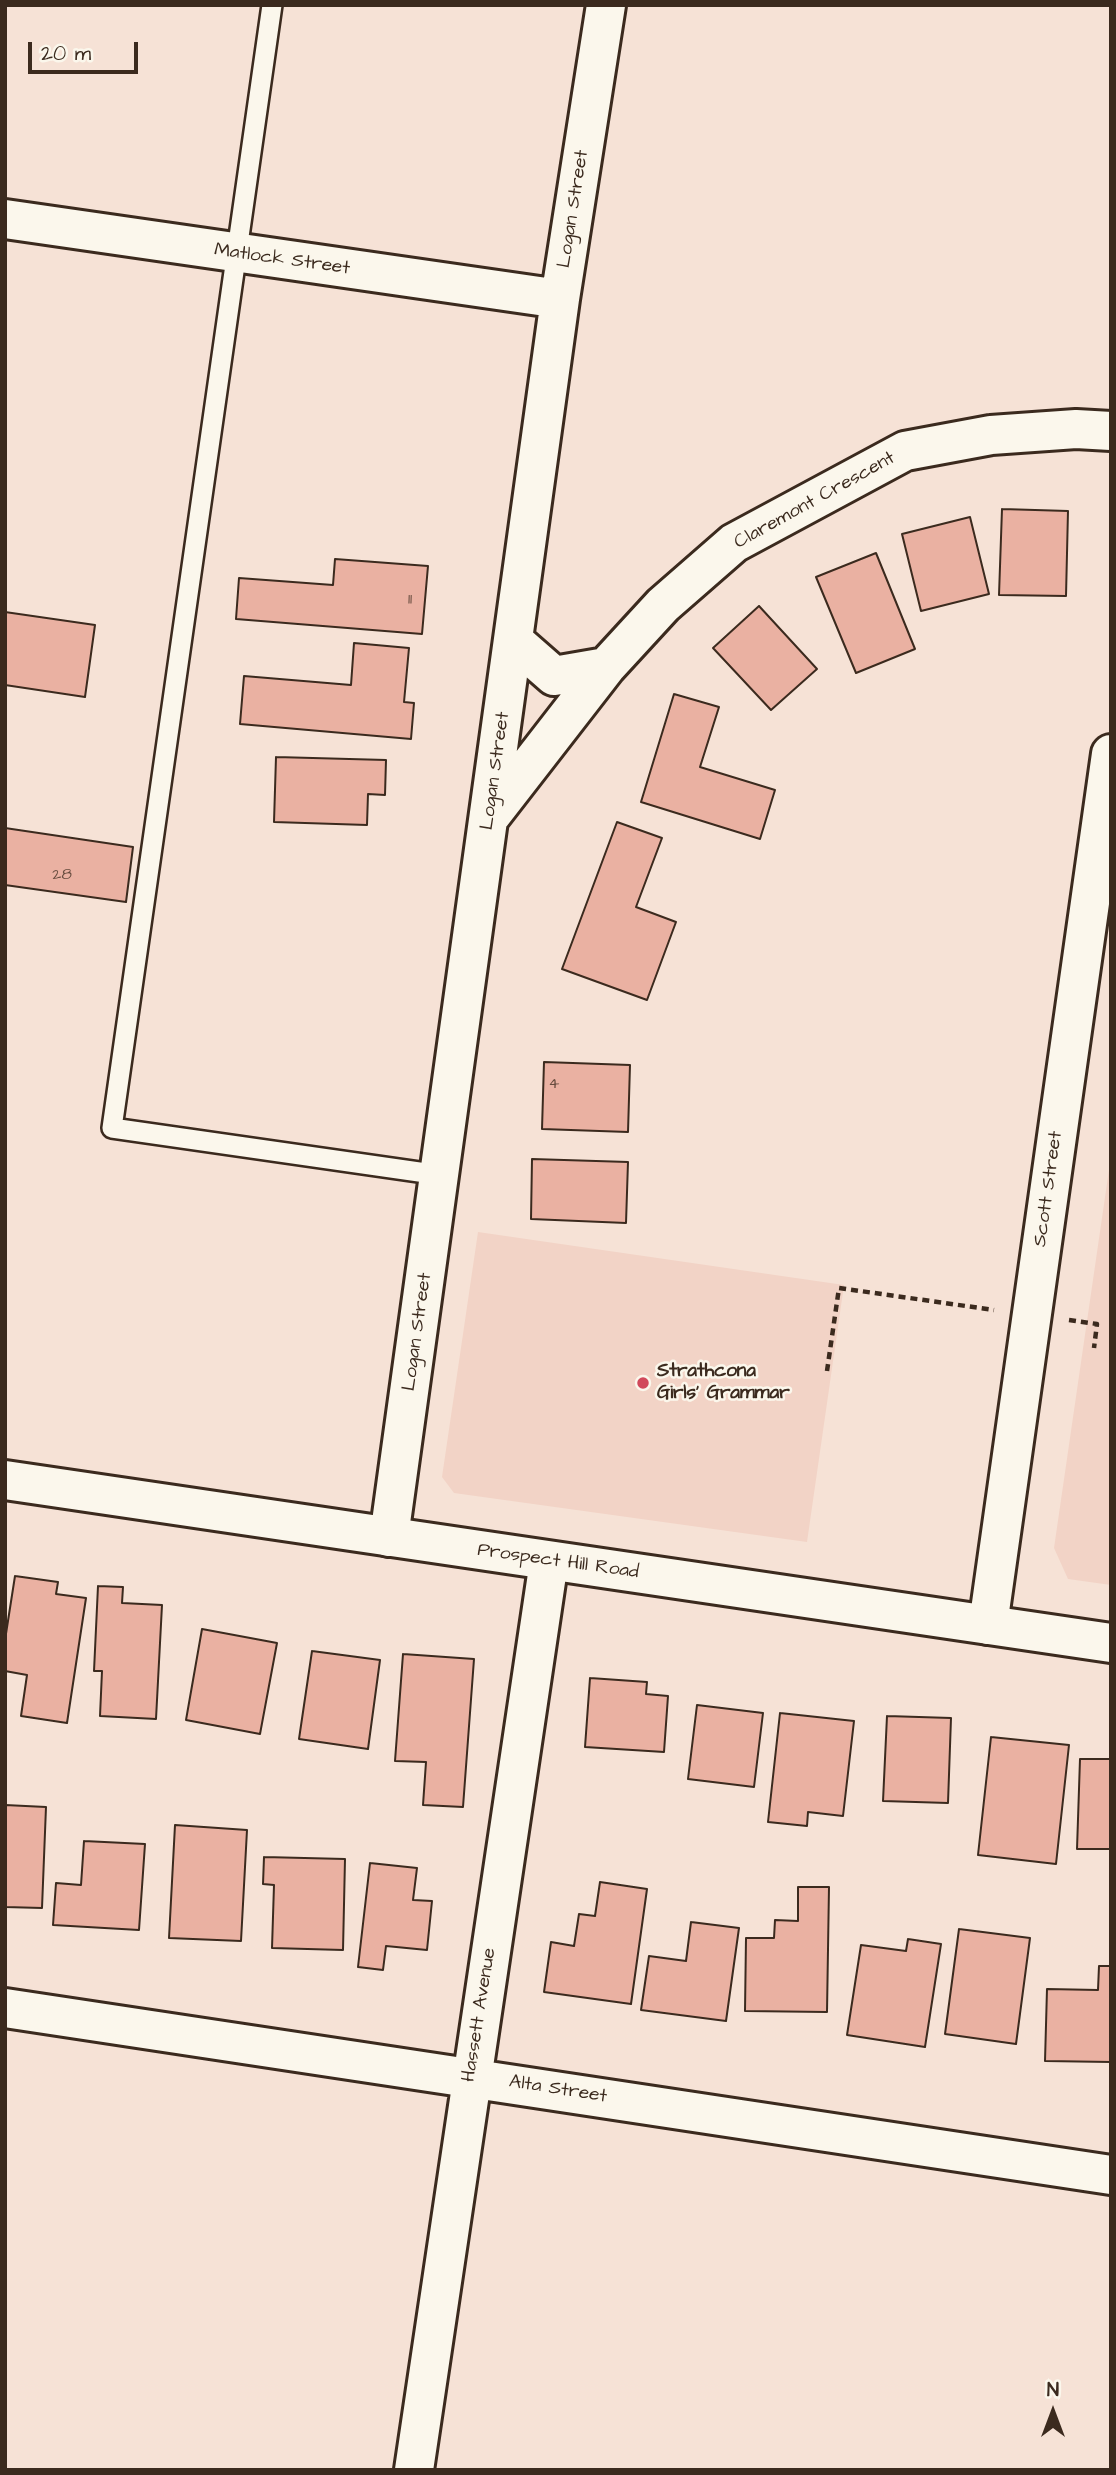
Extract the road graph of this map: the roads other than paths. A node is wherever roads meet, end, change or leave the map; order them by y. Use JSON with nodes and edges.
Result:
{"nodes":[{"id":1,"x":272,"y":5,"type":"edge"},
{"id":2,"x":606,"y":5,"type":"edge"},
{"id":3,"x":5,"y":219,"type":"edge"},
{"id":4,"x":237,"y":253,"type":"junction"},
{"id":5,"x":560,"y":299,"type":"junction"},
{"id":6,"x":1111,"y":431,"type":"edge"},
{"id":7,"x":514,"y":641,"type":"junction"},
{"id":8,"x":606,"y":667,"type":"junction"},
{"id":9,"x":1111,"y":754,"type":"edge"},
{"id":10,"x":491,"y":815,"type":"junction"},
{"id":11,"x":440,"y":1175,"type":"junction"},
{"id":12,"x":5,"y":1480,"type":"edge"},
{"id":13,"x":389,"y":1537,"type":"junction"},
{"id":14,"x":549,"y":1561,"type":"junction"},
{"id":15,"x":988,"y":1625,"type":"junction"},
{"id":16,"x":1111,"y":1643,"type":"edge"},
{"id":17,"x":5,"y":2008,"type":"edge"},
{"id":18,"x":471,"y":2077,"type":"junction"},
{"id":19,"x":1111,"y":2175,"type":"edge"},
{"id":20,"x":414,"y":2470,"type":"edge"}],
"edges":[{"from":1,"to":4,"type":"lane"},
{"from":2,"to":5,"type":"street","name":"Logan Street"},
{"from":3,"to":4,"type":"street","name":"Matlock Street"},
{"from":4,"to":5,"type":"street","name":"Matlock Street"},
{"from":4,"to":11,"type":"lane"},
{"from":5,"to":7,"type":"street","name":"Logan Street"},
{"from":6,"to":8,"type":"street","name":"Claremont Crescent"},
{"from":7,"to":8,"type":"street"},
{"from":7,"to":10,"type":"street","name":"Logan Street"},
{"from":8,"to":10,"type":"street","name":"Claremont Crescent"},
{"from":9,"to":15,"type":"street","name":"Scott Street"},
{"from":10,"to":11,"type":"street","name":"Logan Street"},
{"from":11,"to":13,"type":"street","name":"Logan Street"},
{"from":12,"to":13,"type":"street","name":"Prospect Hill Road"},
{"from":13,"to":14,"type":"street","name":"Prospect Hill Road"},
{"from":14,"to":15,"type":"street","name":"Prospect Hill Road"},
{"from":14,"to":18,"type":"street","name":"Hassett Avenue"},
{"from":15,"to":16,"type":"street","name":"Prospect Hill Road"},
{"from":17,"to":18,"type":"street","name":"Alta Street"},
{"from":18,"to":19,"type":"street","name":"Alta Street"},
{"from":18,"to":20,"type":"street","name":"Hassett Avenue"}]}
